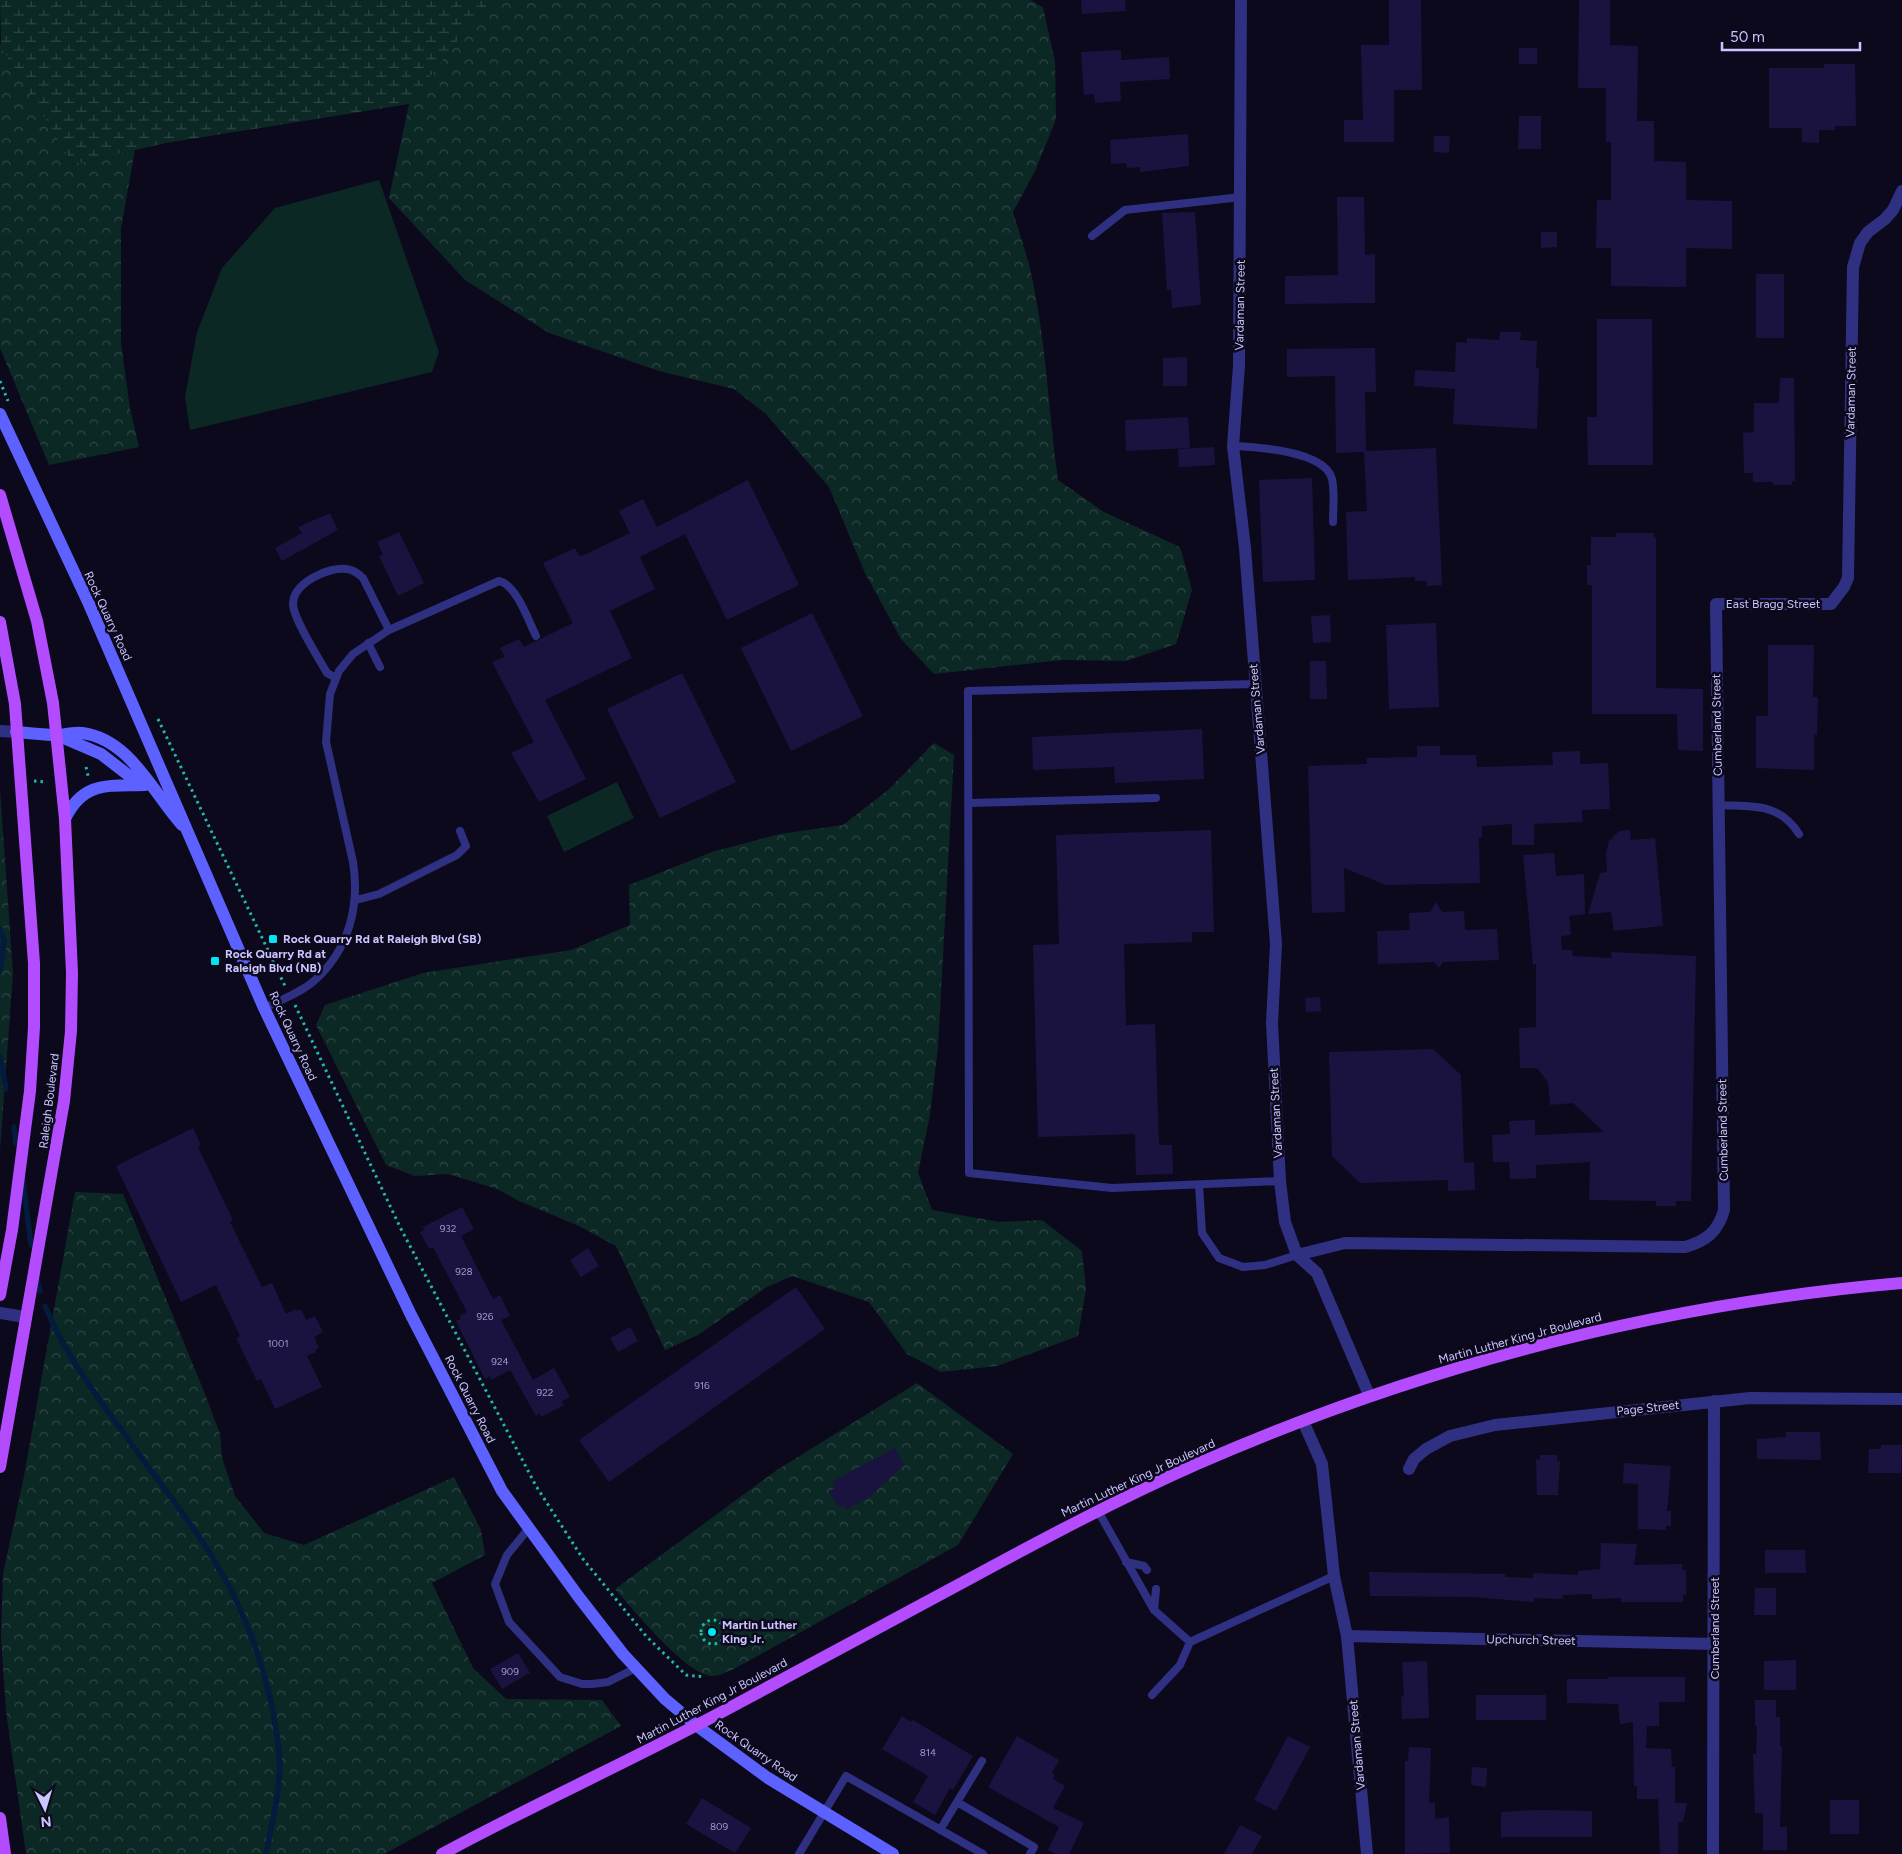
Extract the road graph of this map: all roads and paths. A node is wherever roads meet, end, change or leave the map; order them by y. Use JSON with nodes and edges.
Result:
{"nodes":[{"id":1,"x":1241,"y":0,"type":"edge"},
{"id":2,"x":1901,"y":196,"type":"edge"},
{"id":3,"x":1241,"y":197,"type":"junction"},
{"id":4,"x":1092,"y":236,"type":"dead end"},
{"id":5,"x":0,"y":381,"type":"edge"},
{"id":6,"x":10,"y":406,"type":"dead end"},
{"id":7,"x":0,"y":414,"type":"edge"},
{"id":8,"x":1233,"y":446,"type":"junction"},
{"id":9,"x":0,"y":495,"type":"edge"},
{"id":10,"x":1333,"y":522,"type":"dead end"},
{"id":11,"x":1716,"y":604,"type":"joint"},
{"id":12,"x":1831,"y":604,"type":"joint"},
{"id":13,"x":0,"y":622,"type":"edge"},
{"id":14,"x":389,"y":630,"type":"junction"},
{"id":15,"x":536,"y":636,"type":"dead end"},
{"id":16,"x":368,"y":643,"type":"junction"},
{"id":17,"x":380,"y":667,"type":"dead end"},
{"id":18,"x":336,"y":678,"type":"junction"},
{"id":19,"x":1255,"y":684,"type":"junction"},
{"id":20,"x":155,"y":713,"type":"dead end"},
{"id":21,"x":0,"y":731,"type":"edge"},
{"id":22,"x":16,"y":732,"type":"junction"},
{"id":23,"x":57,"y":735,"type":"junction"},
{"id":24,"x":34,"y":781,"type":"dead end"},
{"id":25,"x":45,"y":782,"type":"dead end"},
{"id":26,"x":150,"y":785,"type":"junction"},
{"id":27,"x":1156,"y":798,"type":"dead end"},
{"id":28,"x":969,"y":803,"type":"junction"},
{"id":29,"x":1718,"y":805,"type":"junction"},
{"id":30,"x":65,"y":820,"type":"junction"},
{"id":31,"x":187,"y":830,"type":"junction"},
{"id":32,"x":460,"y":831,"type":"dead end"},
{"id":33,"x":1799,"y":834,"type":"dead end"},
{"id":34,"x":356,"y":900,"type":"junction"},
{"id":35,"x":290,"y":996,"type":"junction"},
{"id":36,"x":264,"y":1008,"type":"junction"},
{"id":37,"x":1280,"y":1181,"type":"junction"},
{"id":38,"x":1199,"y":1185,"type":"junction"},
{"id":39,"x":1297,"y":1255,"type":"junction"},
{"id":40,"x":1902,"y":1283,"type":"edge"},
{"id":41,"x":0,"y":1295,"type":"edge"},
{"id":42,"x":0,"y":1313,"type":"edge"},
{"id":43,"x":25,"y":1317,"type":"junction"},
{"id":44,"x":1369,"y":1396,"type":"junction"},
{"id":45,"x":1902,"y":1399,"type":"edge"},
{"id":46,"x":1714,"y":1401,"type":"junction"},
{"id":47,"x":1303,"y":1420,"type":"junction"},
{"id":48,"x":0,"y":1467,"type":"edge"},
{"id":49,"x":1409,"y":1469,"type":"dead end"},
{"id":50,"x":1098,"y":1511,"type":"junction"},
{"id":51,"x":529,"y":1528,"type":"junction"},
{"id":52,"x":1126,"y":1562,"type":"junction"},
{"id":53,"x":1147,"y":1570,"type":"dead end"},
{"id":54,"x":1334,"y":1576,"type":"junction"},
{"id":55,"x":1156,"y":1589,"type":"dead end"},
{"id":56,"x":1154,"y":1610,"type":"junction"},
{"id":57,"x":722,"y":1625,"type":"joint"},
{"id":58,"x":1346,"y":1636,"type":"junction"},
{"id":59,"x":1190,"y":1642,"type":"junction"},
{"id":60,"x":1715,"y":1644,"type":"junction"},
{"id":61,"x":636,"y":1668,"type":"junction"},
{"id":62,"x":705,"y":1677,"type":"dead end"},
{"id":63,"x":1152,"y":1695,"type":"dead end"},
{"id":64,"x":697,"y":1726,"type":"junction"},
{"id":65,"x":982,"y":1761,"type":"dead end"},
{"id":66,"x":957,"y":1802,"type":"junction"},
{"id":67,"x":822,"y":1812,"type":"junction"},
{"id":68,"x":0,"y":1818,"type":"edge"},
{"id":69,"x":940,"y":1830,"type":"junction"},
{"id":70,"x":5,"y":1854,"type":"edge"},
{"id":71,"x":442,"y":1854,"type":"edge"},
{"id":72,"x":799,"y":1854,"type":"edge"},
{"id":73,"x":893,"y":1854,"type":"edge"},
{"id":74,"x":983,"y":1854,"type":"edge"},
{"id":75,"x":1030,"y":1854,"type":"edge"},
{"id":76,"x":1367,"y":1854,"type":"edge"},
{"id":77,"x":1713,"y":1854,"type":"edge"}],
"edges":[{"from":1,"to":3,"type":"street","name":"Vardaman Street"},
{"from":2,"to":12,"type":"street","name":"Vardaman Street"},
{"from":3,"to":4,"type":"lane"},
{"from":3,"to":8,"type":"street","name":"Vardaman Street"},
{"from":5,"to":6,"type":"path"},
{"from":7,"to":31,"type":"main road","name":"Rock Quarry Road"},
{"from":8,"to":10,"type":"lane"},
{"from":8,"to":19,"type":"street","name":"Vardaman Street"},
{"from":9,"to":23,"type":"main road"},
{"from":11,"to":12,"type":"street","name":"East Bragg Street"},
{"from":11,"to":29,"type":"street","name":"Cumberland Street"},
{"from":13,"to":22,"type":"main road"},
{"from":14,"to":15,"type":"lane"},
{"from":14,"to":16,"type":"lane"},
{"from":14,"to":18,"type":"lane"},
{"from":16,"to":17,"type":"lane"},
{"from":16,"to":18,"type":"lane"},
{"from":18,"to":34,"type":"lane"},
{"from":19,"to":28,"type":"lane"},
{"from":19,"to":37,"type":"street","name":"Vardaman Street"},
{"from":20,"to":35,"type":"path"},
{"from":21,"to":22,"type":"street"},
{"from":22,"to":23,"type":"main road","name":"Rock Quarry Road"},
{"from":22,"to":41,"type":"main road","name":"Raleigh Boulevard"},
{"from":23,"to":26,"type":"main road","name":"Rock Quarry Road"},
{"from":23,"to":30,"type":"main road","name":"Raleigh Boulevard"},
{"from":24,"to":25,"type":"path"},
{"from":26,"to":30,"type":"main road"},
{"from":26,"to":31,"type":"main road","name":"Rock Quarry Road"},
{"from":27,"to":28,"type":"lane"},
{"from":28,"to":38,"type":"lane"},
{"from":29,"to":33,"type":"lane"},
{"from":29,"to":39,"type":"street","name":"Cumberland Street"},
{"from":30,"to":43,"type":"main road","name":"Raleigh Boulevard"},
{"from":31,"to":36,"type":"main road","name":"Rock Quarry Road"},
{"from":32,"to":34,"type":"lane"},
{"from":34,"to":35,"type":"lane"},
{"from":35,"to":36,"type":"lane"},
{"from":35,"to":62,"type":"path"},
{"from":36,"to":51,"type":"main road","name":"Rock Quarry Road"},
{"from":37,"to":38,"type":"lane"},
{"from":37,"to":39,"type":"street","name":"Vardaman Street"},
{"from":38,"to":39,"type":"lane"},
{"from":39,"to":44,"type":"street","name":"Vardaman Street"},
{"from":40,"to":44,"type":"main road","name":"Martin Luther King Jr Boulevard"},
{"from":42,"to":43,"type":"street"},
{"from":43,"to":48,"type":"main road","name":"Raleigh Boulevard"},
{"from":44,"to":47,"type":"main road","name":"Martin Luther King Jr Boulevard"},
{"from":45,"to":46,"type":"street","name":"Page Street"},
{"from":46,"to":49,"type":"street","name":"Page Street"},
{"from":46,"to":60,"type":"street","name":"Cumberland Street"},
{"from":47,"to":50,"type":"main road","name":"Martin Luther King Jr Boulevard"},
{"from":47,"to":54,"type":"street","name":"Vardaman Street"},
{"from":50,"to":52,"type":"lane"},
{"from":50,"to":64,"type":"main road","name":"Martin Luther King Jr Boulevard"},
{"from":51,"to":61,"type":"main road","name":"Rock Quarry Road"},
{"from":51,"to":61,"type":"lane"},
{"from":52,"to":53,"type":"lane"},
{"from":52,"to":56,"type":"lane"},
{"from":54,"to":58,"type":"street","name":"Vardaman Street"},
{"from":54,"to":59,"type":"lane"},
{"from":55,"to":56,"type":"lane"},
{"from":56,"to":59,"type":"lane"},
{"from":57,"to":57,"type":"path"},
{"from":58,"to":60,"type":"street","name":"Upchurch Street"},
{"from":58,"to":76,"type":"street","name":"Vardaman Street"},
{"from":59,"to":63,"type":"lane"},
{"from":60,"to":77,"type":"street","name":"Cumberland Street"},
{"from":61,"to":64,"type":"main road","name":"Rock Quarry Road"},
{"from":64,"to":67,"type":"main road","name":"Rock Quarry Road"},
{"from":64,"to":71,"type":"main road","name":"Martin Luther King Jr Boulevard"},
{"from":65,"to":66,"type":"lane"},
{"from":66,"to":69,"type":"lane"},
{"from":66,"to":75,"type":"lane"},
{"from":67,"to":69,"type":"lane"},
{"from":67,"to":72,"type":"lane"},
{"from":67,"to":73,"type":"main road","name":"Rock Quarry Road"},
{"from":68,"to":70,"type":"main road"},
{"from":69,"to":74,"type":"lane"}]}
